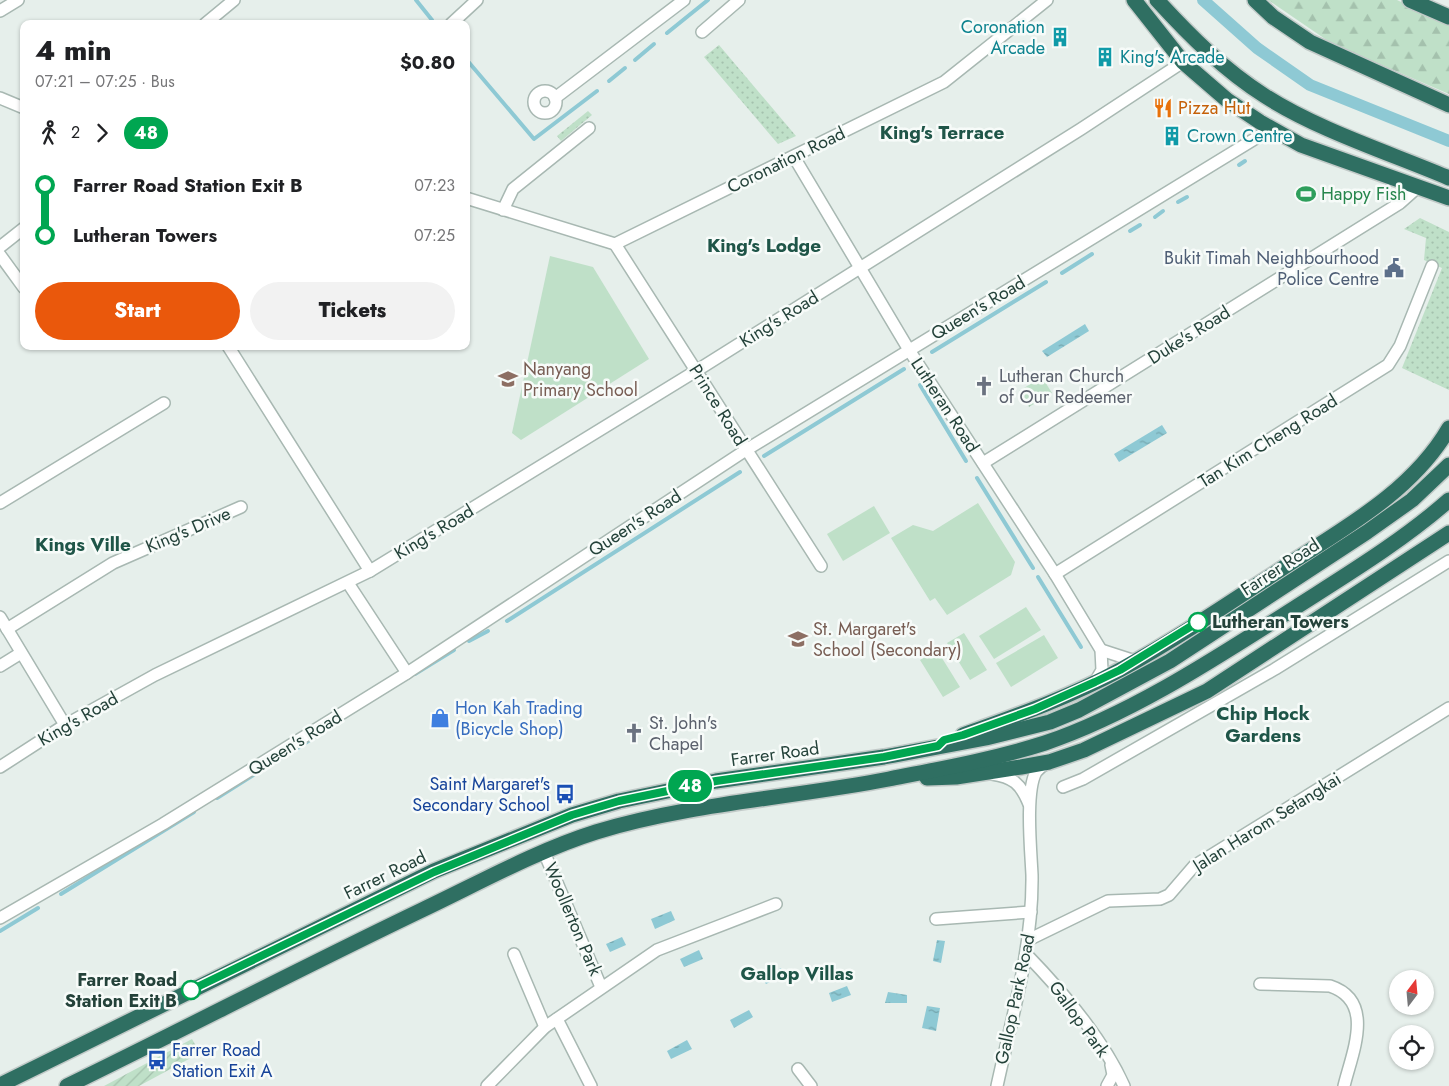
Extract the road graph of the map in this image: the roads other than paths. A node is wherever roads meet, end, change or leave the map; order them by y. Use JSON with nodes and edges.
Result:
{"nodes":[{"id":1,"x":18,"y":0,"type":"edge"},
{"id":2,"x":234,"y":0,"type":"edge"},
{"id":3,"x":477,"y":0,"type":"edge"},
{"id":4,"x":740,"y":0,"type":"edge"},
{"id":5,"x":1047,"y":0,"type":"edge"},
{"id":6,"x":1134,"y":0,"type":"edge"},
{"id":7,"x":1157,"y":0,"type":"edge"},
{"id":8,"x":1254,"y":0,"type":"edge"},
{"id":9,"x":1410,"y":0,"type":"edge"},
{"id":10,"x":677,"y":2,"type":"edge"},
{"id":11,"x":0,"y":11,"type":"edge"},
{"id":12,"x":1449,"y":17,"type":"edge"},
{"id":13,"x":210,"y":20,"type":"edge"},
{"id":14,"x":454,"y":20,"type":"edge"},
{"id":15,"x":702,"y":32,"type":"dead end"},
{"id":16,"x":1183,"y":62,"type":"junction"},
{"id":17,"x":0,"y":98,"type":"edge"},
{"id":18,"x":555,"y":98,"type":"dead end"},
{"id":19,"x":20,"y":106,"type":"edge"},
{"id":20,"x":1449,"y":106,"type":"edge"},
{"id":21,"x":589,"y":128,"type":"dead end"},
{"id":22,"x":1271,"y":129,"type":"junction"},
{"id":23,"x":794,"y":157,"type":"junction"},
{"id":24,"x":1449,"y":178,"type":"edge"},
{"id":25,"x":1418,"y":186,"type":"junction"},
{"id":26,"x":1449,"y":198,"type":"edge"},
{"id":27,"x":470,"y":199,"type":"edge"},
{"id":28,"x":503,"y":210,"type":"junction"},
{"id":29,"x":20,"y":231,"type":"edge"},
{"id":30,"x":615,"y":244,"type":"junction"},
{"id":31,"x":0,"y":247,"type":"edge"},
{"id":32,"x":0,"y":254,"type":"edge"},
{"id":33,"x":1432,"y":266,"type":"dead end"},
{"id":34,"x":861,"y":267,"type":"junction"},
{"id":35,"x":20,"y":282,"type":"edge"},
{"id":36,"x":231,"y":350,"type":"edge"},
{"id":37,"x":909,"y":350,"type":"junction"},
{"id":38,"x":697,"y":371,"type":"junction"},
{"id":39,"x":164,"y":403,"type":"dead end"},
{"id":40,"x":1449,"y":428,"type":"edge"},
{"id":41,"x":746,"y":450,"type":"junction"},
{"id":42,"x":983,"y":463,"type":"junction"},
{"id":43,"x":1449,"y":465,"type":"edge"},
{"id":44,"x":1449,"y":500,"type":"edge"},
{"id":45,"x":0,"y":503,"type":"edge"},
{"id":46,"x":241,"y":507,"type":"dead end"},
{"id":47,"x":1449,"y":533,"type":"edge"},
{"id":48,"x":1449,"y":561,"type":"edge"},
{"id":49,"x":821,"y":566,"type":"dead end"},
{"id":50,"x":370,"y":571,"type":"junction"},
{"id":51,"x":1055,"y":574,"type":"junction"},
{"id":52,"x":348,"y":583,"type":"junction"},
{"id":53,"x":0,"y":618,"type":"edge"},
{"id":54,"x":7,"y":629,"type":"junction"},
{"id":55,"x":1102,"y":650,"type":"junction"},
{"id":56,"x":20,"y":653,"type":"junction"},
{"id":57,"x":1135,"y":661,"type":"junction"},
{"id":58,"x":0,"y":666,"type":"edge"},
{"id":59,"x":407,"y":673,"type":"junction"},
{"id":60,"x":1095,"y":682,"type":"junction"},
{"id":61,"x":1449,"y":708,"type":"edge"},
{"id":62,"x":65,"y":724,"type":"junction"},
{"id":63,"x":938,"y":746,"type":"junction"},
{"id":64,"x":1049,"y":762,"type":"junction"},
{"id":65,"x":0,"y":767,"type":"edge"},
{"id":66,"x":981,"y":772,"type":"junction"},
{"id":67,"x":885,"y":780,"type":"junction"},
{"id":68,"x":1063,"y":787,"type":"dead end"},
{"id":69,"x":1030,"y":808,"type":"junction"},
{"id":70,"x":544,"y":852,"type":"junction"},
{"id":71,"x":776,"y":904,"type":"dead end"},
{"id":72,"x":1031,"y":912,"type":"junction"},
{"id":73,"x":0,"y":918,"type":"edge"},
{"id":74,"x":936,"y":919,"type":"dead end"},
{"id":75,"x":1028,"y":940,"type":"junction"},
{"id":76,"x":514,"y":954,"type":"dead end"},
{"id":77,"x":1026,"y":954,"type":"junction"},
{"id":78,"x":1260,"y":984,"type":"dead end"},
{"id":79,"x":601,"y":987,"type":"junction"},
{"id":80,"x":557,"y":1019,"type":"junction"},
{"id":81,"x":545,"y":1027,"type":"junction"},
{"id":82,"x":1111,"y":1063,"type":"junction"},
{"id":83,"x":798,"y":1069,"type":"dead end"},
{"id":84,"x":0,"y":1085,"type":"edge"},
{"id":85,"x":67,"y":1086,"type":"edge"},
{"id":86,"x":487,"y":1086,"type":"edge"},
{"id":87,"x":591,"y":1086,"type":"edge"},
{"id":88,"x":811,"y":1086,"type":"edge"},
{"id":89,"x":997,"y":1086,"type":"edge"},
{"id":90,"x":1107,"y":1086,"type":"edge"},
{"id":91,"x":1124,"y":1086,"type":"edge"},
{"id":92,"x":1344,"y":1086,"type":"edge"}],
"edges":[{"from":1,"to":11,"type":"street"},
{"from":2,"to":13,"type":"street"},
{"from":3,"to":14,"type":"street"},
{"from":4,"to":15,"type":"street"},
{"from":5,"to":23,"type":"street","name":"Coronation Road"},
{"from":6,"to":16,"type":"highway"},
{"from":7,"to":24,"type":"highway"},
{"from":8,"to":20,"type":"highway"},
{"from":9,"to":12,"type":"highway"},
{"from":10,"to":18,"type":"street"},
{"from":16,"to":22,"type":"highway"},
{"from":16,"to":34,"type":"street","name":"King's Road"},
{"from":17,"to":19,"type":"street"},
{"from":21,"to":28,"type":"street"},
{"from":22,"to":25,"type":"highway"},
{"from":22,"to":37,"type":"street","name":"Queen's Road"},
{"from":23,"to":30,"type":"street","name":"Coronation Road"},
{"from":23,"to":34,"type":"street","name":"Lutheran Road"},
{"from":25,"to":26,"type":"highway"},
{"from":25,"to":42,"type":"street","name":"Duke's Road"},
{"from":27,"to":28,"type":"street"},
{"from":28,"to":30,"type":"street"},
{"from":29,"to":31,"type":"street"},
{"from":30,"to":38,"type":"street","name":"Prince Road"},
{"from":32,"to":35,"type":"street"},
{"from":33,"to":51,"type":"street","name":"Tan Kim Cheng Road"},
{"from":34,"to":37,"type":"street","name":"Lutheran Road"},
{"from":34,"to":38,"type":"street","name":"King's Road"},
{"from":36,"to":50,"type":"street"},
{"from":37,"to":41,"type":"street","name":"Queen's Road"},
{"from":37,"to":42,"type":"street","name":"Lutheran Road"},
{"from":38,"to":41,"type":"street","name":"Prince Road"},
{"from":38,"to":50,"type":"street","name":"King's Road"},
{"from":39,"to":45,"type":"street"},
{"from":40,"to":57,"type":"highway"},
{"from":41,"to":49,"type":"street","name":"Prince Road"},
{"from":41,"to":59,"type":"street","name":"Queen's Road"},
{"from":42,"to":51,"type":"street","name":"Lutheran Road"},
{"from":43,"to":63,"type":"highway","name":"Farrer Road"},
{"from":44,"to":67,"type":"highway"},
{"from":46,"to":54,"type":"street","name":"King's Drive"},
{"from":47,"to":64,"type":"highway"},
{"from":48,"to":68,"type":"street"},
{"from":50,"to":52,"type":"street","name":"King's Road"},
{"from":51,"to":55,"type":"street","name":"Lutheran Road"},
{"from":52,"to":59,"type":"street"},
{"from":52,"to":62,"type":"street","name":"King's Road"},
{"from":53,"to":54,"type":"street"},
{"from":54,"to":56,"type":"street"},
{"from":55,"to":57,"type":"street"},
{"from":55,"to":60,"type":"street"},
{"from":56,"to":58,"type":"street"},
{"from":56,"to":62,"type":"street"},
{"from":57,"to":60,"type":"highway"},
{"from":59,"to":73,"type":"street","name":"Queen's Road"},
{"from":60,"to":63,"type":"highway"},
{"from":61,"to":75,"type":"street","name":"Jalan Harom Setangkai"},
{"from":62,"to":65,"type":"street","name":"King's Road"},
{"from":63,"to":84,"type":"highway","name":"Farrer Road"},
{"from":64,"to":66,"type":"highway"},
{"from":64,"to":69,"type":"street","name":"Gallop Park Road"},
{"from":66,"to":67,"type":"highway"},
{"from":66,"to":69,"type":"street","name":"Gallop Park Road"},
{"from":67,"to":70,"type":"highway"},
{"from":69,"to":72,"type":"street","name":"Gallop Park Road"},
{"from":70,"to":79,"type":"street","name":"Woollerton Park"},
{"from":70,"to":85,"type":"highway"},
{"from":71,"to":79,"type":"street","name":"Woollerton Park"},
{"from":72,"to":74,"type":"street","name":"Gallop Park Road"},
{"from":72,"to":75,"type":"street","name":"Gallop Park Road"},
{"from":75,"to":77,"type":"street","name":"Gallop Park Road"},
{"from":76,"to":81,"type":"street"},
{"from":77,"to":82,"type":"street","name":"Gallop Park"},
{"from":77,"to":89,"type":"street","name":"Gallop Park Road"},
{"from":78,"to":92,"type":"street"},
{"from":79,"to":80,"type":"street","name":"Woollerton Park"},
{"from":80,"to":81,"type":"street","name":"Woollerton Park"},
{"from":80,"to":87,"type":"street"},
{"from":81,"to":86,"type":"street","name":"Woollerton Park"},
{"from":82,"to":90,"type":"street","name":"Gallop Park"},
{"from":82,"to":91,"type":"street","name":"Gallop Park"},
{"from":83,"to":88,"type":"street"}]}
